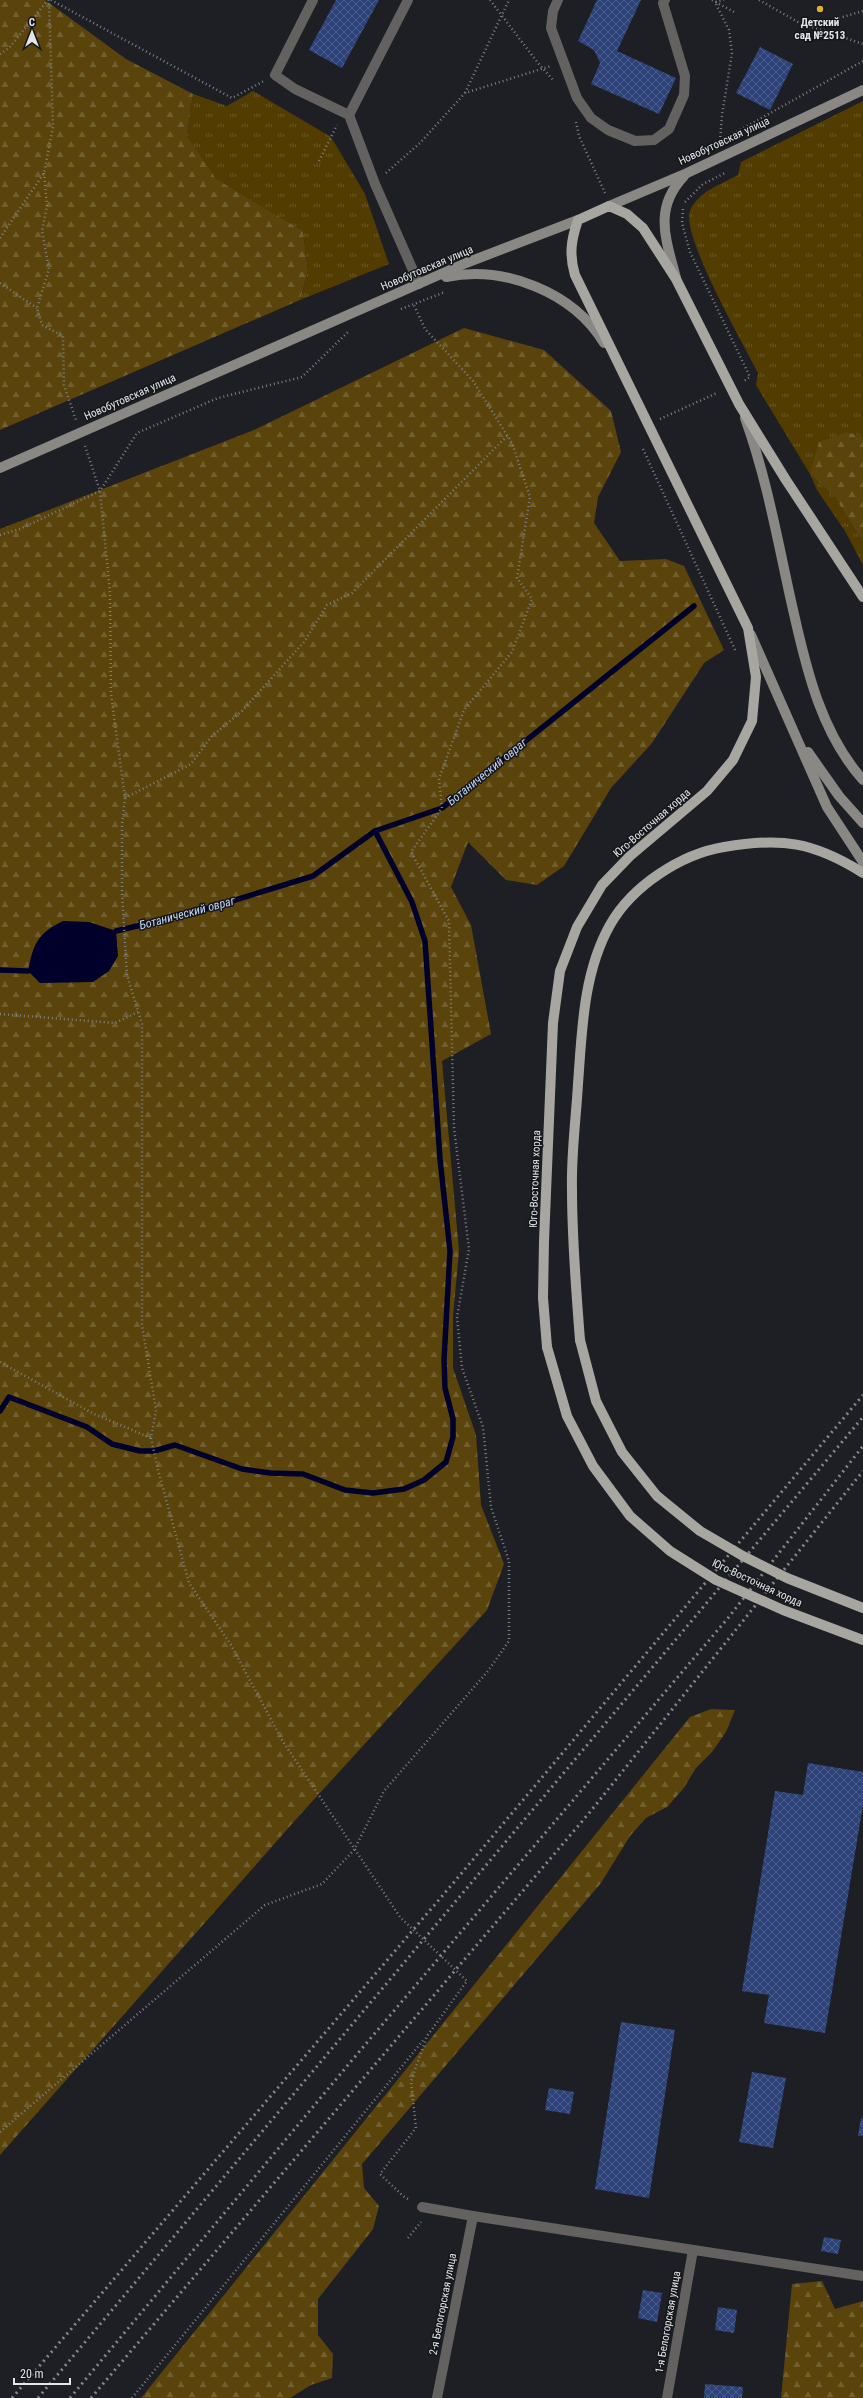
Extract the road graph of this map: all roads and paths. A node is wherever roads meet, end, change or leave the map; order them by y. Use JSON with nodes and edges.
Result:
{"nodes":[{"id":1,"x":50,"y":0,"type":"edge"},
{"id":2,"x":313,"y":0,"type":"edge"},
{"id":3,"x":408,"y":0,"type":"edge"},
{"id":4,"x":490,"y":0,"type":"edge"},
{"id":5,"x":509,"y":0,"type":"edge"},
{"id":6,"x":558,"y":0,"type":"edge"},
{"id":7,"x":665,"y":0,"type":"edge"},
{"id":8,"x":724,"y":0,"type":"edge"},
{"id":9,"x":759,"y":0,"type":"edge"},
{"id":10,"x":713,"y":1,"type":"edge"},
{"id":11,"x":863,"y":11,"type":"edge"},
{"id":12,"x":734,"y":12,"type":"dead end"},
{"id":13,"x":500,"y":15,"type":"junction"},
{"id":14,"x":810,"y":26,"type":"junction"},
{"id":15,"x":863,"y":44,"type":"edge"},
{"id":16,"x":0,"y":54,"type":"edge"},
{"id":17,"x":863,"y":61,"type":"edge"},
{"id":18,"x":564,"y":63,"type":"junction"},
{"id":19,"x":542,"y":68,"type":"junction"},
{"id":20,"x":275,"y":75,"type":"junction"},
{"id":21,"x":558,"y":85,"type":"dead end"},
{"id":22,"x":863,"y":90,"type":"edge"},
{"id":23,"x":465,"y":93,"type":"junction"},
{"id":24,"x":346,"y":114,"type":"junction"},
{"id":25,"x":574,"y":118,"type":"dead end"},
{"id":26,"x":319,"y":161,"type":"dead end"},
{"id":27,"x":728,"y":172,"type":"dead end"},
{"id":28,"x":44,"y":173,"type":"junction"},
{"id":29,"x":687,"y":173,"type":"junction"},
{"id":30,"x":375,"y":184,"type":"junction"},
{"id":31,"x":604,"y":194,"type":"dead end"},
{"id":32,"x":609,"y":206,"type":"junction"},
{"id":33,"x":578,"y":220,"type":"junction"},
{"id":34,"x":0,"y":238,"type":"edge"},
{"id":35,"x":676,"y":279,"type":"junction"},
{"id":36,"x":0,"y":283,"type":"edge"},
{"id":37,"x":419,"y":284,"type":"junction"},
{"id":38,"x":450,"y":290,"type":"dead end"},
{"id":39,"x":414,"y":305,"type":"junction"},
{"id":40,"x":37,"y":308,"type":"junction"},
{"id":41,"x":400,"y":309,"type":"dead end"},
{"id":42,"x":352,"y":328,"type":"dead end"},
{"id":43,"x":613,"y":356,"type":"junction"},
{"id":44,"x":732,"y":386,"type":"junction"},
{"id":45,"x":739,"y":404,"type":"junction"},
{"id":46,"x":647,"y":426,"type":"junction"},
{"id":47,"x":80,"y":432,"type":"junction"},
{"id":48,"x":507,"y":436,"type":"junction"},
{"id":49,"x":641,"y":446,"type":"dead end"},
{"id":50,"x":0,"y":468,"type":"edge"},
{"id":51,"x":100,"y":491,"type":"junction"},
{"id":52,"x":0,"y":535,"type":"edge"},
{"id":53,"x":863,"y":597,"type":"edge"},
{"id":54,"x":748,"y":628,"type":"junction"},
{"id":55,"x":737,"y":653,"type":"dead end"},
{"id":56,"x":790,"y":724,"type":"junction"},
{"id":57,"x":863,"y":780,"type":"edge"},
{"id":58,"x":125,"y":798,"type":"junction"},
{"id":59,"x":863,"y":823,"type":"edge"},
{"id":60,"x":863,"y":862,"type":"edge"},
{"id":61,"x":863,"y":873,"type":"edge"},
{"id":62,"x":138,"y":1012,"type":"junction"},
{"id":63,"x":0,"y":1014,"type":"edge"},
{"id":64,"x":0,"y":1362,"type":"edge"},
{"id":65,"x":151,"y":1438,"type":"junction"},
{"id":66,"x":863,"y":1608,"type":"edge"},
{"id":67,"x":863,"y":1640,"type":"edge"},
{"id":68,"x":354,"y":1850,"type":"junction"},
{"id":69,"x":427,"y":2036,"type":"junction"},
{"id":70,"x":0,"y":2132,"type":"edge"},
{"id":71,"x":422,"y":2207,"type":"junction"},
{"id":72,"x":473,"y":2216,"type":"junction"},
{"id":73,"x":408,"y":2238,"type":"dead end"},
{"id":74,"x":693,"y":2250,"type":"junction"},
{"id":75,"x":863,"y":2276,"type":"edge"},
{"id":76,"x":132,"y":2398,"type":"edge"},
{"id":77,"x":437,"y":2398,"type":"edge"},
{"id":78,"x":667,"y":2398,"type":"edge"}],
"edges":[{"from":1,"to":16,"type":"path"},
{"from":1,"to":20,"type":"path"},
{"from":1,"to":28,"type":"path"},
{"from":2,"to":20,"type":"street"},
{"from":3,"to":24,"type":"street"},
{"from":4,"to":13,"type":"path"},
{"from":5,"to":13,"type":"path"},
{"from":6,"to":18,"type":"street"},
{"from":7,"to":18,"type":"street"},
{"from":8,"to":10,"type":"path"},
{"from":9,"to":14,"type":"path"},
{"from":10,"to":12,"type":"path"},
{"from":10,"to":17,"type":"path"},
{"from":11,"to":14,"type":"path"},
{"from":13,"to":19,"type":"path"},
{"from":13,"to":23,"type":"path"},
{"from":14,"to":15,"type":"path"},
{"from":18,"to":19,"type":"path"},
{"from":19,"to":21,"type":"path"},
{"from":19,"to":23,"type":"path"},
{"from":20,"to":24,"type":"street"},
{"from":22,"to":29,"type":"street","name":"Новобутовская улица"},
{"from":23,"to":30,"type":"path"},
{"from":24,"to":26,"type":"path"},
{"from":24,"to":30,"type":"street"},
{"from":25,"to":31,"type":"path"},
{"from":27,"to":44,"type":"path"},
{"from":28,"to":34,"type":"path"},
{"from":28,"to":40,"type":"path"},
{"from":29,"to":32,"type":"street","name":"Новобутовская улица"},
{"from":29,"to":35,"type":"street"},
{"from":30,"to":37,"type":"street"},
{"from":32,"to":33,"type":"main road","name":"Новобутовская улица"},
{"from":32,"to":35,"type":"main road"},
{"from":33,"to":37,"type":"street","name":"Новобутовская улица"},
{"from":33,"to":43,"type":"main road","name":"Юго-Восточная хорда"},
{"from":35,"to":44,"type":"main road"},
{"from":36,"to":40,"type":"path"},
{"from":37,"to":43,"type":"street"},
{"from":37,"to":47,"type":"street","name":"Новобутовская улица"},
{"from":38,"to":39,"type":"path"},
{"from":39,"to":41,"type":"path"},
{"from":39,"to":48,"type":"path"},
{"from":40,"to":47,"type":"path"},
{"from":42,"to":51,"type":"path"},
{"from":43,"to":46,"type":"main road","name":"Юго-Восточная хорда"},
{"from":44,"to":45,"type":"main road"},
{"from":44,"to":46,"type":"path"},
{"from":45,"to":53,"type":"main road"},
{"from":45,"to":57,"type":"street"},
{"from":46,"to":54,"type":"main road","name":"Юго-Восточная хорда"},
{"from":47,"to":50,"type":"street","name":"Новобутовская улица"},
{"from":47,"to":51,"type":"path"},
{"from":48,"to":58,"type":"path"},
{"from":48,"to":68,"type":"path"},
{"from":49,"to":55,"type":"path"},
{"from":51,"to":52,"type":"path"},
{"from":51,"to":58,"type":"path"},
{"from":54,"to":56,"type":"street"},
{"from":54,"to":67,"type":"main road","name":"Юго-Восточная хорда","bridge":true},
{"from":56,"to":59,"type":"street"},
{"from":56,"to":60,"type":"street"},
{"from":58,"to":62,"type":"path"},
{"from":61,"to":66,"type":"main road","name":"Юго-Восточная хорда","bridge":true},
{"from":62,"to":63,"type":"path"},
{"from":62,"to":65,"type":"path"},
{"from":64,"to":65,"type":"path"},
{"from":65,"to":68,"type":"path"},
{"from":68,"to":69,"type":"path"},
{"from":68,"to":70,"type":"path"},
{"from":69,"to":71,"type":"path"},
{"from":69,"to":76,"type":"path"},
{"from":71,"to":72,"type":"street"},
{"from":71,"to":73,"type":"path"},
{"from":72,"to":74,"type":"street"},
{"from":72,"to":77,"type":"street","name":"2-я Белогорская улица"},
{"from":74,"to":75,"type":"street"},
{"from":74,"to":78,"type":"street","name":"1-я Белогорская улица"}]}
